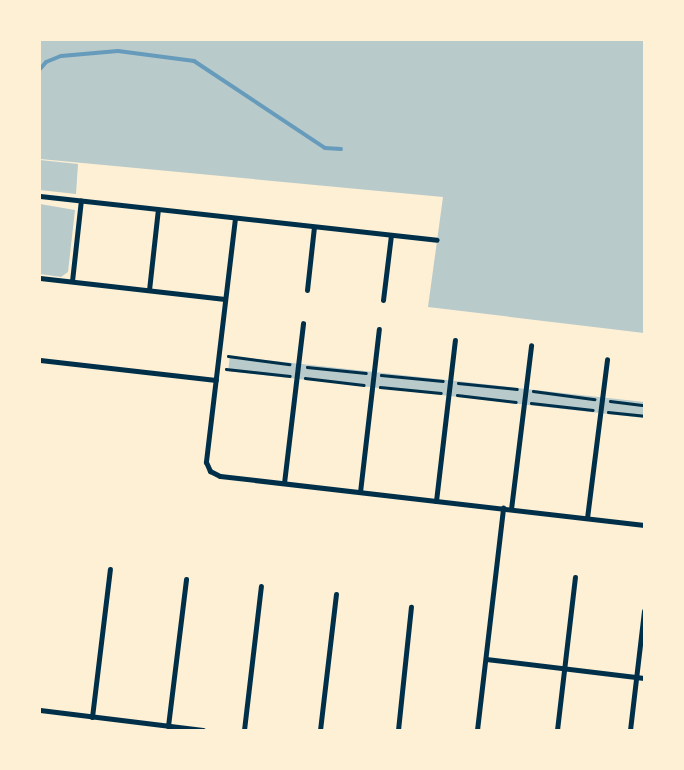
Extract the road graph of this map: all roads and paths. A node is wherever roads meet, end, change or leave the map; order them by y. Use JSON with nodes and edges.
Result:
{"nodes":[{"id":1,"x":40,"y":196,"type":"edge"},
{"id":2,"x":80,"y":200,"type":"junction"},
{"id":3,"x":158,"y":209,"type":"junction"},
{"id":4,"x":235,"y":218,"type":"junction"},
{"id":5,"x":314,"y":227,"type":"junction"},
{"id":6,"x":391,"y":235,"type":"junction"},
{"id":7,"x":437,"y":240,"type":"dead end"},
{"id":8,"x":40,"y":278,"type":"edge"},
{"id":9,"x":72,"y":281,"type":"junction"},
{"id":10,"x":149,"y":290,"type":"junction"},
{"id":11,"x":307,"y":290,"type":"dead end"},
{"id":12,"x":225,"y":298,"type":"junction"},
{"id":13,"x":383,"y":300,"type":"dead end"},
{"id":14,"x":303,"y":323,"type":"dead end"},
{"id":15,"x":379,"y":329,"type":"dead end"},
{"id":16,"x":455,"y":340,"type":"dead end"},
{"id":17,"x":531,"y":345,"type":"dead end"},
{"id":18,"x":219,"y":354,"type":"junction"},
{"id":19,"x":606,"y":358,"type":"dead end"},
{"id":20,"x":40,"y":360,"type":"edge"},
{"id":21,"x":298,"y":365,"type":"junction"},
{"id":22,"x":217,"y":368,"type":"junction"},
{"id":23,"x":374,"y":374,"type":"junction"},
{"id":24,"x":297,"y":377,"type":"junction"},
{"id":25,"x":216,"y":380,"type":"junction"},
{"id":26,"x":450,"y":382,"type":"junction"},
{"id":27,"x":372,"y":386,"type":"junction"},
{"id":28,"x":526,"y":390,"type":"junction"},
{"id":29,"x":449,"y":394,"type":"junction"},
{"id":30,"x":601,"y":400,"type":"junction"},
{"id":31,"x":524,"y":402,"type":"junction"},
{"id":32,"x":644,"y":405,"type":"edge"},
{"id":33,"x":600,"y":411,"type":"junction"},
{"id":34,"x":644,"y":416,"type":"edge"},
{"id":35,"x":284,"y":483,"type":"junction"},
{"id":36,"x":360,"y":492,"type":"junction"},
{"id":37,"x":436,"y":501,"type":"junction"},
{"id":38,"x":503,"y":508,"type":"junction"},
{"id":39,"x":511,"y":509,"type":"junction"},
{"id":40,"x":587,"y":518,"type":"junction"},
{"id":41,"x":644,"y":525,"type":"edge"},
{"id":42,"x":110,"y":569,"type":"dead end"},
{"id":43,"x":575,"y":577,"type":"dead end"},
{"id":44,"x":186,"y":579,"type":"dead end"},
{"id":45,"x":261,"y":586,"type":"dead end"},
{"id":46,"x":336,"y":594,"type":"dead end"},
{"id":47,"x":411,"y":607,"type":"dead end"},
{"id":48,"x":644,"y":612,"type":"edge"},
{"id":49,"x":486,"y":659,"type":"junction"},
{"id":50,"x":564,"y":668,"type":"junction"},
{"id":51,"x":636,"y":677,"type":"junction"},
{"id":52,"x":644,"y":678,"type":"edge"},
{"id":53,"x":40,"y":710,"type":"edge"},
{"id":54,"x":92,"y":717,"type":"junction"},
{"id":55,"x":168,"y":726,"type":"junction"},
{"id":56,"x":203,"y":730,"type":"edge"},
{"id":57,"x":244,"y":730,"type":"edge"},
{"id":58,"x":320,"y":730,"type":"edge"},
{"id":59,"x":398,"y":730,"type":"edge"},
{"id":60,"x":477,"y":730,"type":"edge"},
{"id":61,"x":556,"y":730,"type":"edge"},
{"id":62,"x":630,"y":730,"type":"edge"}],
"edges":[{"from":1,"to":2,"type":"street"},
{"from":2,"to":3,"type":"street"},
{"from":2,"to":9,"type":"street"},
{"from":3,"to":4,"type":"street"},
{"from":3,"to":10,"type":"street"},
{"from":4,"to":5,"type":"street"},
{"from":4,"to":12,"type":"street"},
{"from":5,"to":6,"type":"street"},
{"from":5,"to":11,"type":"street"},
{"from":6,"to":7,"type":"street"},
{"from":6,"to":13,"type":"street"},
{"from":8,"to":9,"type":"street"},
{"from":9,"to":10,"type":"street"},
{"from":10,"to":12,"type":"street"},
{"from":12,"to":18,"type":"street"},
{"from":14,"to":21,"type":"street"},
{"from":15,"to":23,"type":"street"},
{"from":16,"to":26,"type":"street"},
{"from":17,"to":28,"type":"street"},
{"from":18,"to":21,"type":"path"},
{"from":18,"to":22,"type":"street"},
{"from":19,"to":30,"type":"street"},
{"from":20,"to":25,"type":"street"},
{"from":21,"to":23,"type":"path"},
{"from":21,"to":24,"type":"street"},
{"from":22,"to":24,"type":"path"},
{"from":22,"to":25,"type":"street"},
{"from":23,"to":26,"type":"path"},
{"from":23,"to":27,"type":"street"},
{"from":24,"to":27,"type":"path"},
{"from":24,"to":35,"type":"street"},
{"from":25,"to":35,"type":"street"},
{"from":26,"to":28,"type":"path"},
{"from":26,"to":29,"type":"street"},
{"from":27,"to":29,"type":"path"},
{"from":27,"to":36,"type":"street"},
{"from":28,"to":30,"type":"path"},
{"from":28,"to":31,"type":"street"},
{"from":29,"to":31,"type":"path"},
{"from":29,"to":37,"type":"street"},
{"from":30,"to":32,"type":"path"},
{"from":30,"to":33,"type":"street"},
{"from":31,"to":33,"type":"path"},
{"from":31,"to":39,"type":"street"},
{"from":33,"to":34,"type":"path"},
{"from":33,"to":40,"type":"street"},
{"from":35,"to":36,"type":"street"},
{"from":36,"to":37,"type":"street"},
{"from":37,"to":38,"type":"street"},
{"from":38,"to":39,"type":"street"},
{"from":38,"to":49,"type":"street"},
{"from":39,"to":40,"type":"street"},
{"from":40,"to":41,"type":"street"},
{"from":42,"to":54,"type":"street"},
{"from":43,"to":50,"type":"street"},
{"from":44,"to":55,"type":"street"},
{"from":45,"to":57,"type":"street"},
{"from":46,"to":58,"type":"street"},
{"from":47,"to":59,"type":"street"},
{"from":48,"to":51,"type":"street"},
{"from":49,"to":50,"type":"street"},
{"from":49,"to":60,"type":"street"},
{"from":50,"to":51,"type":"street"},
{"from":50,"to":61,"type":"street"},
{"from":51,"to":52,"type":"street"},
{"from":51,"to":62,"type":"street"},
{"from":53,"to":54,"type":"street"},
{"from":54,"to":55,"type":"street"},
{"from":55,"to":56,"type":"street"}]}
